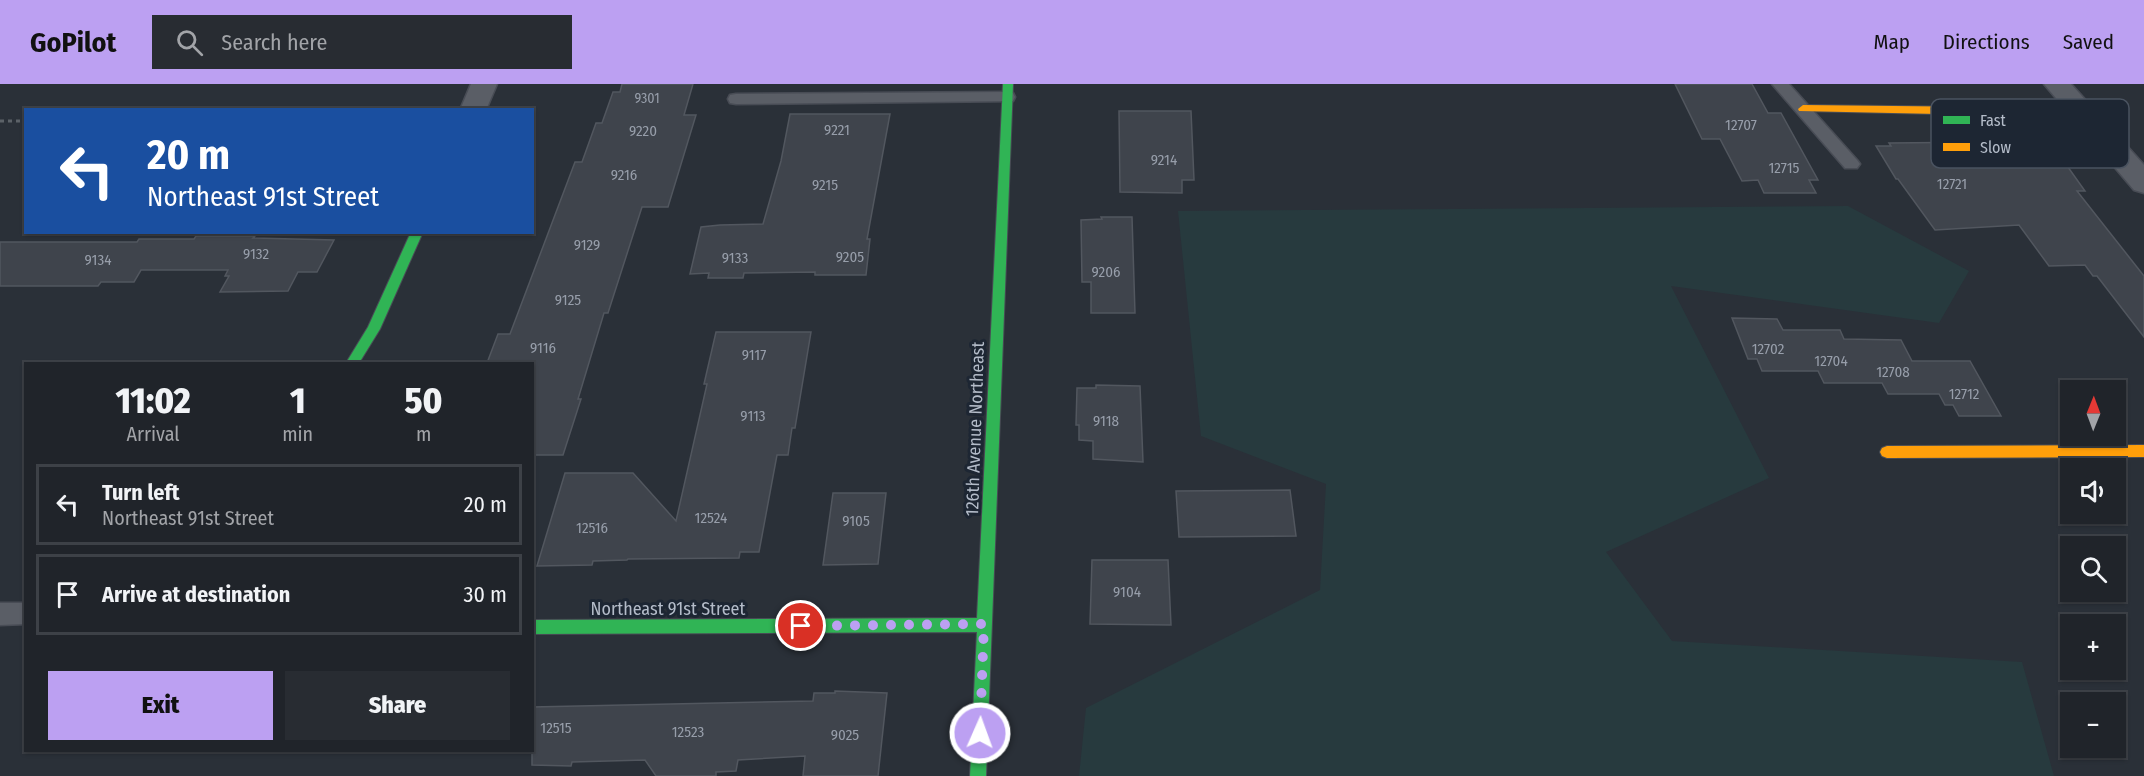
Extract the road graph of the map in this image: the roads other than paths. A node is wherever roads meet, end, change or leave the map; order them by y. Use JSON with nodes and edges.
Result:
{"nodes":[{"id":1,"x":484,"y":84,"type":"edge"},
{"id":2,"x":1780,"y":84,"type":"edge"},
{"id":3,"x":2058,"y":84,"type":"edge"},
{"id":4,"x":1007,"y":91,"type":"edge"},
{"id":5,"x":736,"y":99,"type":"dead end"},
{"id":6,"x":2070,"y":99,"type":"edge"},
{"id":7,"x":474,"y":108,"type":"edge"},
{"id":8,"x":1803,"y":109,"type":"junction"},
{"id":9,"x":1931,"y":110,"type":"edge"},
{"id":10,"x":1851,"y":164,"type":"dead end"},
{"id":11,"x":2129,"y":166,"type":"edge"},
{"id":12,"x":2144,"y":183,"type":"edge"},
{"id":13,"x":416,"y":234,"type":"edge"},
{"id":14,"x":353,"y":362,"type":"edge"},
{"id":15,"x":2144,"y":451,"type":"edge"},
{"id":16,"x":1887,"y":452,"type":"dead end"},
{"id":17,"x":24,"y":613,"type":"edge"},
{"id":18,"x":0,"y":614,"type":"edge"},
{"id":19,"x":984,"y":624,"type":"junction"},
{"id":20,"x":534,"y":627,"type":"edge"},
{"id":21,"x":978,"y":776,"type":"edge"}],
"edges":[{"from":1,"to":7,"type":"street"},
{"from":2,"to":8,"type":"lane"},
{"from":3,"to":6,"type":"street"},
{"from":4,"to":5,"type":"lane"},
{"from":4,"to":19,"type":"street","name":"126th Avenue Northeast"},
{"from":8,"to":9,"type":"street"},
{"from":8,"to":10,"type":"lane"},
{"from":11,"to":12,"type":"street"},
{"from":13,"to":14,"type":"street"},
{"from":15,"to":16,"type":"street"},
{"from":17,"to":18,"type":"lane"},
{"from":19,"to":20,"type":"street","name":"Northeast 91st Street"},
{"from":19,"to":21,"type":"street","name":"126th Avenue Northeast"}]}
